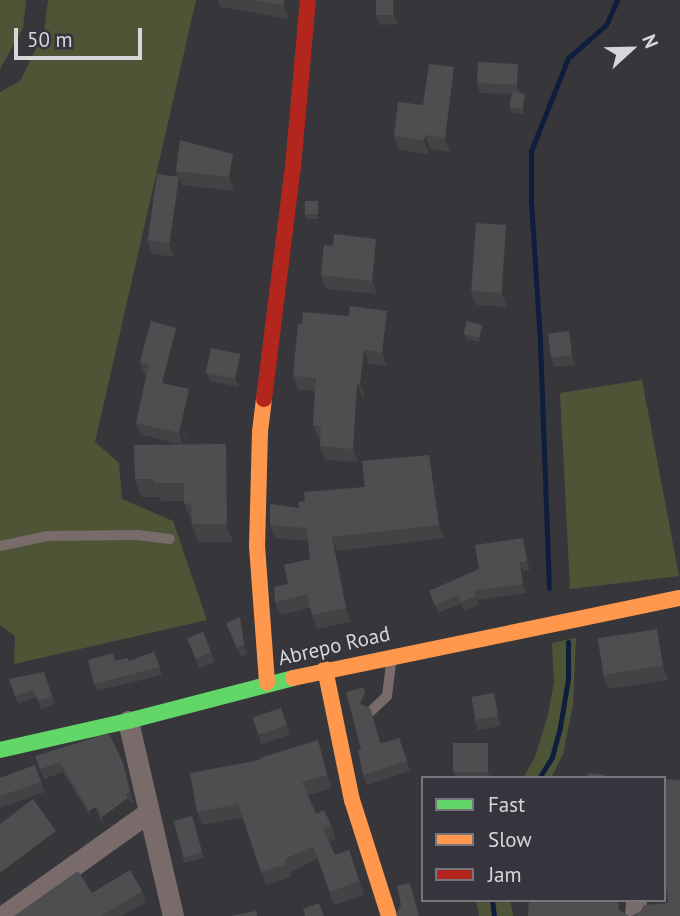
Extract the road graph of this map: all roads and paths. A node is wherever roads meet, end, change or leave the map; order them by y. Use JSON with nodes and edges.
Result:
{"nodes":[{"id":1,"x":308,"y":0,"type":"edge"},
{"id":2,"x":170,"y":539,"type":"dead end"},
{"id":3,"x":0,"y":546,"type":"edge"},
{"id":4,"x":680,"y":598,"type":"edge"},
{"id":5,"x":392,"y":654,"type":"junction"},
{"id":6,"x":325,"y":669,"type":"junction"},
{"id":7,"x":267,"y":683,"type":"junction"},
{"id":8,"x":371,"y":710,"type":"edge"},
{"id":9,"x":352,"y":715,"type":"edge"},
{"id":10,"x":334,"y":716,"type":"junction"},
{"id":11,"x":128,"y":721,"type":"junction"},
{"id":12,"x":0,"y":750,"type":"edge"},
{"id":13,"x":149,"y":812,"type":"junction"},
{"id":14,"x":3,"y":916,"type":"edge"},
{"id":15,"x":173,"y":916,"type":"edge"},
{"id":16,"x":389,"y":916,"type":"edge"}],
"edges":[{"from":1,"to":7,"type":"street"},
{"from":2,"to":3,"type":"lane"},
{"from":4,"to":5,"type":"street","name":"Abrepo Road"},
{"from":5,"to":6,"type":"street","name":"Abrepo Road"},
{"from":5,"to":8,"type":"lane"},
{"from":6,"to":7,"type":"street","name":"Abrepo Road"},
{"from":6,"to":10,"type":"street"},
{"from":7,"to":11,"type":"street","name":"Abrepo Road"},
{"from":9,"to":10,"type":"lane"},
{"from":10,"to":16,"type":"street"},
{"from":11,"to":12,"type":"street","name":"Abrepo Road"},
{"from":11,"to":13,"type":"street"},
{"from":13,"to":14,"type":"street"},
{"from":13,"to":15,"type":"street"}]}
